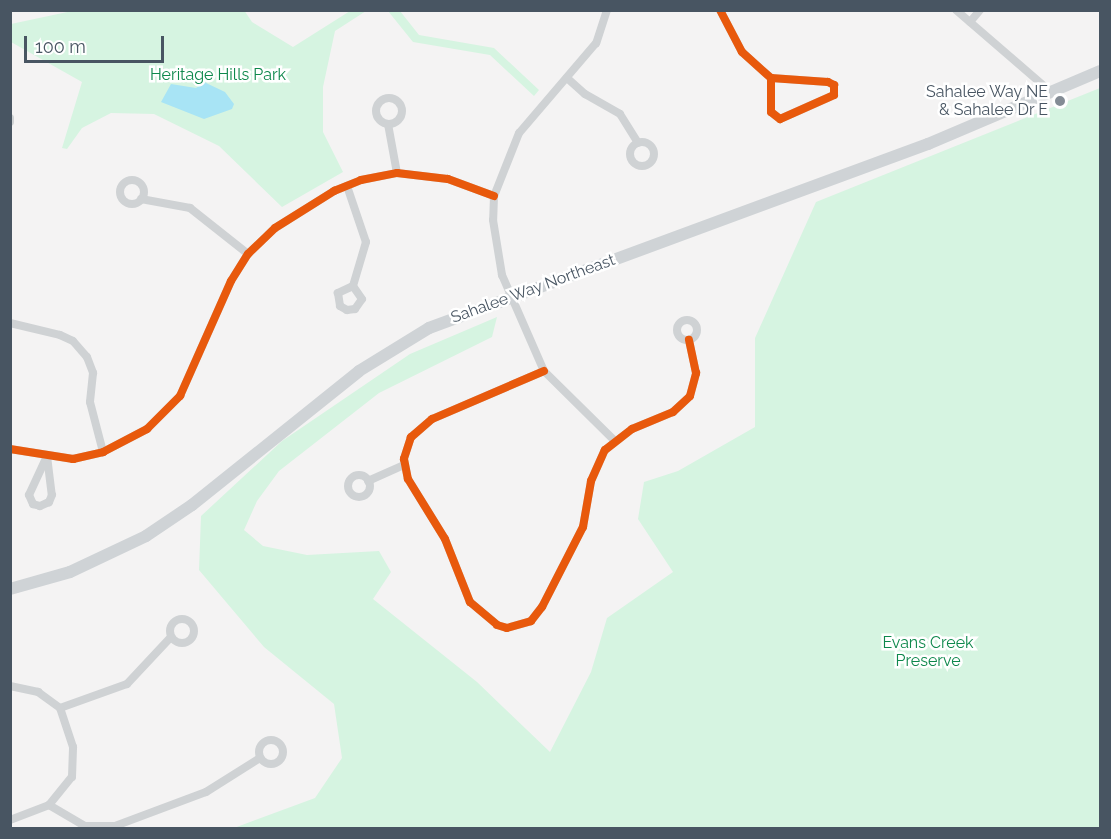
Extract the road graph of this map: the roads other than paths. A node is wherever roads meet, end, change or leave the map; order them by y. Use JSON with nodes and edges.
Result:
{"nodes":[{"id":1,"x":607,"y":10,"type":"edge"},
{"id":2,"x":720,"y":10,"type":"edge"},
{"id":3,"x":956,"y":10,"type":"edge"},
{"id":4,"x":980,"y":10,"type":"edge"},
{"id":5,"x":970,"y":22,"type":"junction"},
{"id":6,"x":1101,"y":71,"type":"edge"},
{"id":7,"x":567,"y":78,"type":"junction"},
{"id":8,"x":771,"y":78,"type":"junction"},
{"id":9,"x":1051,"y":92,"type":"junction"},
{"id":10,"x":10,"y":118,"type":"edge"},
{"id":11,"x":10,"y":122,"type":"edge"},
{"id":12,"x":388,"y":124,"type":"dead end"},
{"id":13,"x":638,"y":142,"type":"dead end"},
{"id":14,"x":397,"y":173,"type":"junction"},
{"id":15,"x":347,"y":186,"type":"junction"},
{"id":16,"x":494,"y":196,"type":"junction"},
{"id":17,"x":141,"y":199,"type":"dead end"},
{"id":18,"x":248,"y":254,"type":"junction"},
{"id":19,"x":353,"y":286,"type":"dead end"},
{"id":20,"x":513,"y":295,"type":"junction"},
{"id":21,"x":10,"y":323,"type":"edge"},
{"id":22,"x":689,"y":340,"type":"dead end"},
{"id":23,"x":544,"y":371,"type":"junction"},
{"id":24,"x":614,"y":440,"type":"junction"},
{"id":25,"x":10,"y":450,"type":"edge"},
{"id":26,"x":103,"y":452,"type":"junction"},
{"id":27,"x":47,"y":456,"type":"junction"},
{"id":28,"x":404,"y":465,"type":"junction"},
{"id":29,"x":368,"y":481,"type":"dead end"},
{"id":30,"x":10,"y":589,"type":"edge"},
{"id":31,"x":171,"y":637,"type":"dead end"},
{"id":32,"x":10,"y":686,"type":"edge"},
{"id":33,"x":60,"y":708,"type":"junction"},
{"id":34,"x":260,"y":758,"type":"dead end"},
{"id":35,"x":49,"y":806,"type":"junction"},
{"id":36,"x":10,"y":820,"type":"edge"}],
"edges":[{"from":1,"to":7,"type":"street"},
{"from":2,"to":8,"type":"street"},
{"from":3,"to":5,"type":"street"},
{"from":4,"to":5,"type":"street"},
{"from":5,"to":9,"type":"street"},
{"from":6,"to":9,"type":"main road","name":"Sahalee Way Northeast"},
{"from":7,"to":13,"type":"street"},
{"from":7,"to":16,"type":"street"},
{"from":8,"to":8,"type":"street"},
{"from":9,"to":20,"type":"main road","name":"Sahalee Way Northeast"},
{"from":10,"to":11,"type":"street"},
{"from":12,"to":14,"type":"street"},
{"from":14,"to":15,"type":"street"},
{"from":14,"to":16,"type":"street"},
{"from":15,"to":18,"type":"street"},
{"from":15,"to":19,"type":"street"},
{"from":16,"to":20,"type":"street"},
{"from":17,"to":18,"type":"street"},
{"from":18,"to":26,"type":"street"},
{"from":20,"to":23,"type":"street"},
{"from":20,"to":30,"type":"main road","name":"Sahalee Way Northeast"},
{"from":21,"to":26,"type":"street"},
{"from":22,"to":24,"type":"street"},
{"from":23,"to":24,"type":"street"},
{"from":23,"to":28,"type":"street"},
{"from":24,"to":28,"type":"street"},
{"from":25,"to":27,"type":"street"},
{"from":26,"to":27,"type":"street"},
{"from":27,"to":27,"type":"street"},
{"from":28,"to":29,"type":"street"},
{"from":31,"to":33,"type":"street"},
{"from":32,"to":33,"type":"street"},
{"from":33,"to":35,"type":"street"},
{"from":34,"to":35,"type":"street"},
{"from":35,"to":36,"type":"street"}]}
